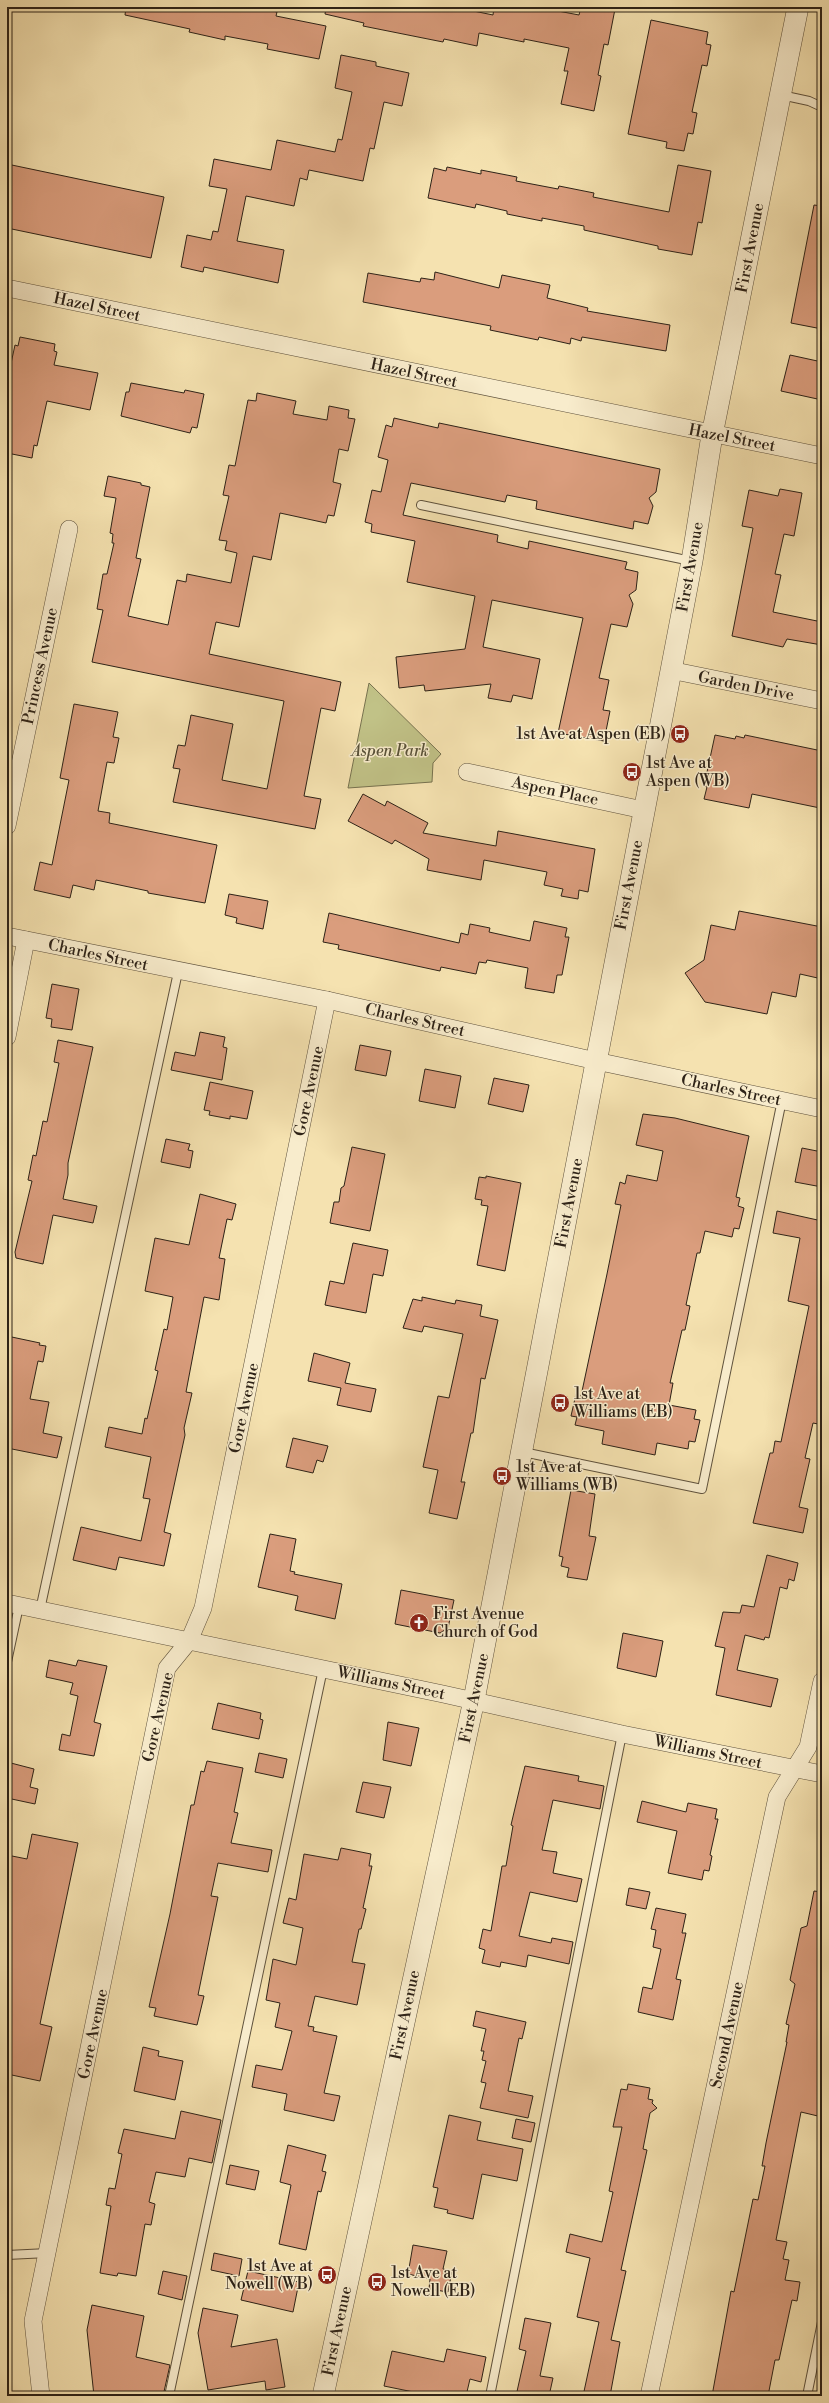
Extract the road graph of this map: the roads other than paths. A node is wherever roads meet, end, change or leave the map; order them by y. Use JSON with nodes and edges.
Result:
{"nodes":[{"id":1,"x":798,"y":7,"type":"edge"},
{"id":2,"x":781,"y":95,"type":"junction"},
{"id":3,"x":822,"y":107,"type":"edge"},
{"id":4,"x":7,"y":288,"type":"edge"},
{"id":5,"x":712,"y":435,"type":"junction"},
{"id":6,"x":822,"y":456,"type":"edge"},
{"id":7,"x":421,"y":505,"type":"dead end"},
{"id":8,"x":69,"y":529,"type":"dead end"},
{"id":9,"x":692,"y":561,"type":"junction"},
{"id":10,"x":670,"y":670,"type":"junction"},
{"id":11,"x":822,"y":701,"type":"edge"},
{"id":12,"x":467,"y":772,"type":"dead end"},
{"id":13,"x":643,"y":810,"type":"junction"},
{"id":14,"x":7,"y":826,"type":"edge"},
{"id":15,"x":7,"y":936,"type":"edge"},
{"id":16,"x":26,"y":940,"type":"junction"},
{"id":17,"x":178,"y":972,"type":"junction"},
{"id":18,"x":327,"y":1000,"type":"junction"},
{"id":19,"x":7,"y":1037,"type":"edge"},
{"id":20,"x":596,"y":1061,"type":"junction"},
{"id":21,"x":782,"y":1100,"type":"junction"},
{"id":22,"x":822,"y":1109,"type":"edge"},
{"id":23,"x":522,"y":1452,"type":"junction"},
{"id":24,"x":13,"y":1605,"type":"edge"},
{"id":25,"x":40,"y":1610,"type":"junction"},
{"id":26,"x":189,"y":1641,"type":"junction"},
{"id":27,"x":7,"y":1662,"type":"edge"},
{"id":28,"x":323,"y":1669,"type":"junction"},
{"id":29,"x":822,"y":1681,"type":"edge"},
{"id":30,"x":474,"y":1700,"type":"junction"},
{"id":31,"x":622,"y":1734,"type":"junction"},
{"id":32,"x":794,"y":1769,"type":"junction"},
{"id":33,"x":822,"y":1774,"type":"edge"},
{"id":34,"x":48,"y":2253,"type":"junction"},
{"id":35,"x":7,"y":2255,"type":"edge"},
{"id":36,"x":822,"y":2322,"type":"edge"},
{"id":37,"x":41,"y":2396,"type":"edge"},
{"id":38,"x":169,"y":2396,"type":"edge"},
{"id":39,"x":323,"y":2396,"type":"edge"},
{"id":40,"x":490,"y":2396,"type":"edge"},
{"id":41,"x":649,"y":2396,"type":"edge"},
{"id":42,"x":807,"y":2396,"type":"edge"}],
"edges":[{"from":1,"to":2,"type":"street","name":"First Avenue"},
{"from":2,"to":3,"type":"lane"},
{"from":2,"to":5,"type":"street","name":"First Avenue"},
{"from":4,"to":5,"type":"street","name":"Hazel Street"},
{"from":5,"to":6,"type":"street","name":"Hazel Street"},
{"from":5,"to":9,"type":"street","name":"First Avenue"},
{"from":7,"to":9,"type":"lane"},
{"from":8,"to":14,"type":"street","name":"Princess Avenue"},
{"from":9,"to":10,"type":"street","name":"First Avenue"},
{"from":10,"to":11,"type":"street","name":"Garden Drive"},
{"from":10,"to":13,"type":"street","name":"First Avenue"},
{"from":12,"to":13,"type":"street","name":"Aspen Place"},
{"from":13,"to":20,"type":"street","name":"First Avenue"},
{"from":15,"to":16,"type":"street","name":"Charles Street"},
{"from":16,"to":17,"type":"street","name":"Charles Street"},
{"from":16,"to":19,"type":"street"},
{"from":17,"to":18,"type":"street","name":"Charles Street"},
{"from":17,"to":25,"type":"lane"},
{"from":18,"to":20,"type":"street","name":"Charles Street"},
{"from":18,"to":26,"type":"street","name":"Gore Avenue"},
{"from":20,"to":21,"type":"street","name":"Charles Street"},
{"from":20,"to":23,"type":"street","name":"First Avenue"},
{"from":21,"to":22,"type":"street","name":"Charles Street"},
{"from":21,"to":23,"type":"lane"},
{"from":23,"to":30,"type":"street","name":"First Avenue"},
{"from":24,"to":25,"type":"street","name":"Williams Street"},
{"from":24,"to":27,"type":"lane"},
{"from":25,"to":26,"type":"street","name":"Williams Street"},
{"from":26,"to":28,"type":"street","name":"Williams Street"},
{"from":26,"to":34,"type":"street","name":"Gore Avenue"},
{"from":28,"to":30,"type":"street","name":"Williams Street"},
{"from":28,"to":38,"type":"lane"},
{"from":29,"to":32,"type":"street","name":"Second Avenue"},
{"from":30,"to":31,"type":"street","name":"Williams Street"},
{"from":30,"to":39,"type":"street","name":"First Avenue"},
{"from":31,"to":32,"type":"street","name":"Williams Street"},
{"from":31,"to":40,"type":"lane"},
{"from":32,"to":33,"type":"street","name":"Williams Street"},
{"from":32,"to":41,"type":"street","name":"Second Avenue"},
{"from":34,"to":35,"type":"lane"},
{"from":34,"to":37,"type":"street","name":"Gore Avenue"},
{"from":36,"to":42,"type":"lane"}]}
